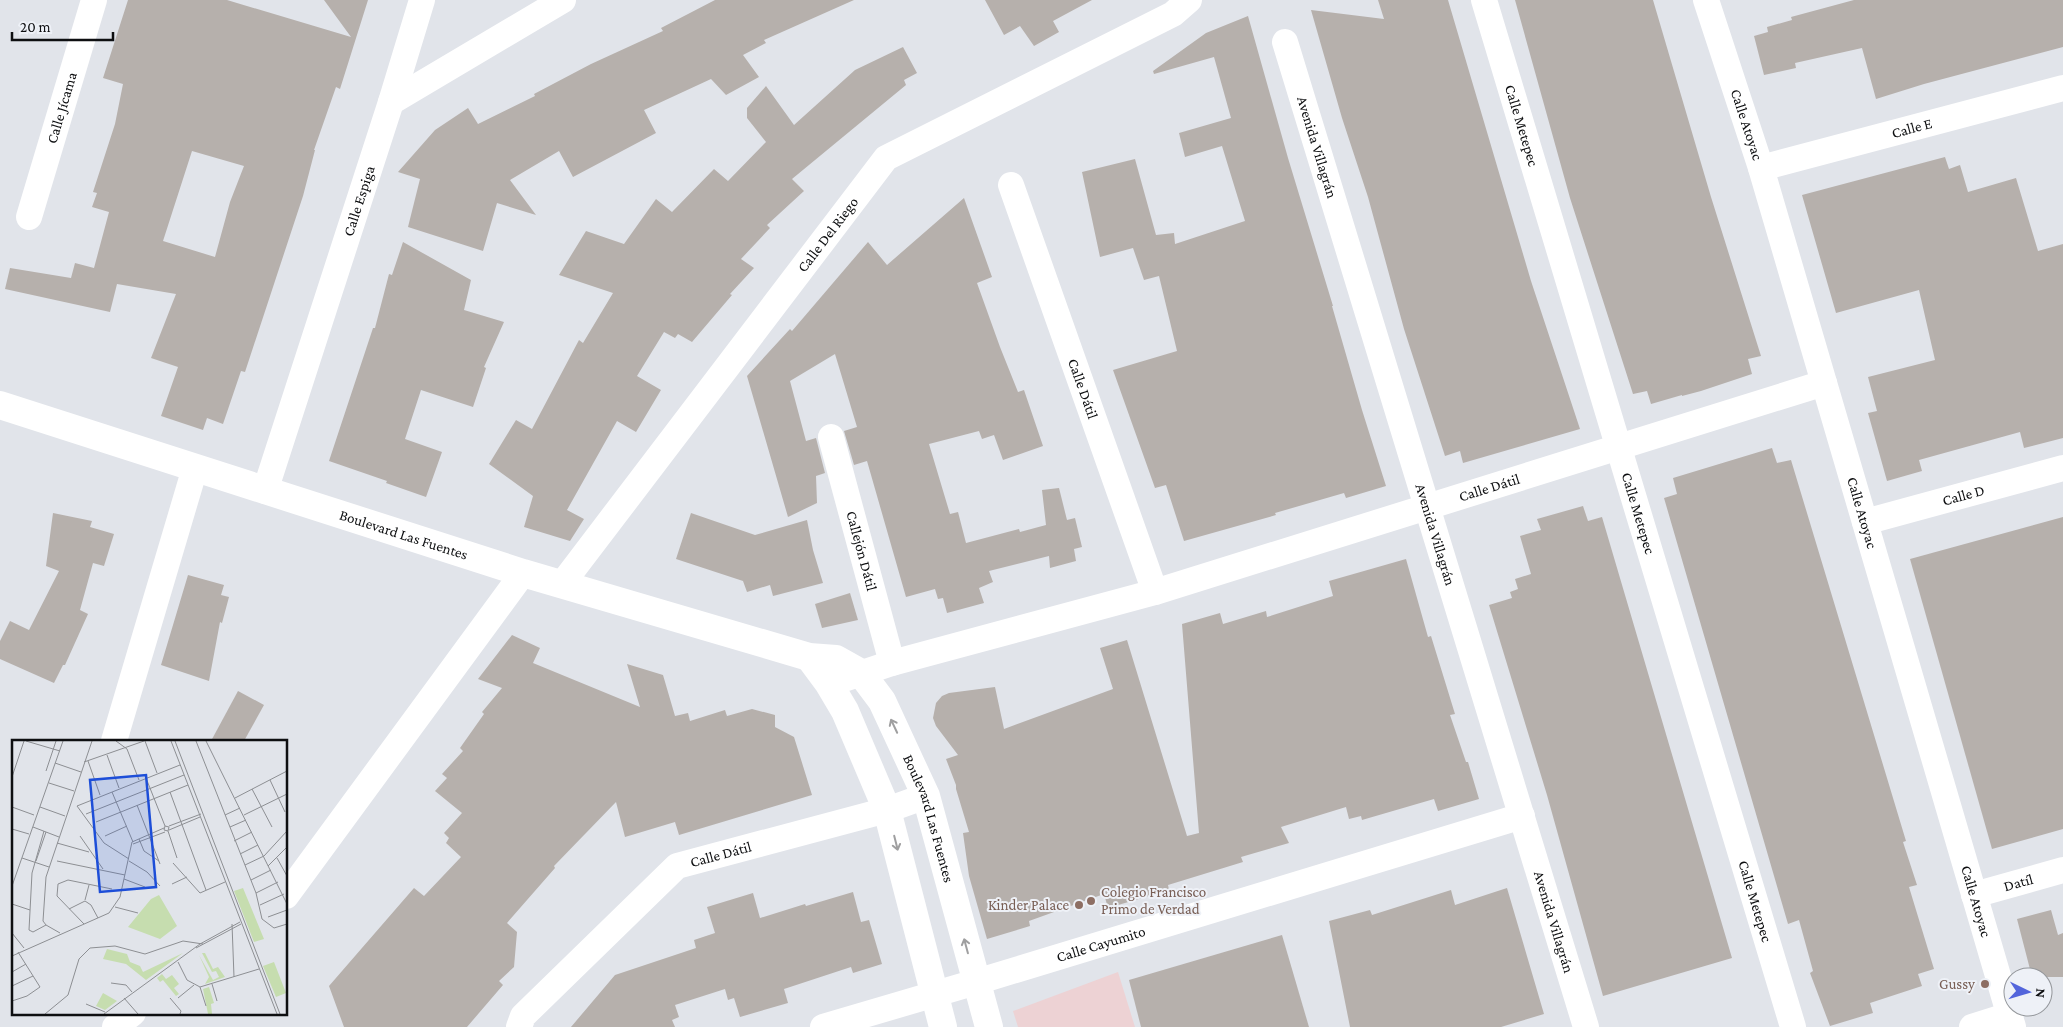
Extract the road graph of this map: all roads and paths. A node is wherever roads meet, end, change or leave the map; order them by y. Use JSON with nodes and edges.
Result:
{"nodes":[{"id":1,"x":94,"y":0,"type":"edge"},
{"id":2,"x":422,"y":0,"type":"edge"},
{"id":3,"x":563,"y":0,"type":"edge"},
{"id":4,"x":1189,"y":0,"type":"edge"},
{"id":5,"x":1484,"y":0,"type":"edge"},
{"id":6,"x":1706,"y":0,"type":"edge"},
{"id":7,"x":1285,"y":42,"type":"dead end"},
{"id":8,"x":2063,"y":88,"type":"edge"},
{"id":9,"x":391,"y":102,"type":"junction"},
{"id":10,"x":1761,"y":168,"type":"junction"},
{"id":11,"x":1011,"y":185,"type":"dead end"},
{"id":12,"x":29,"y":217,"type":"dead end"},
{"id":13,"x":1824,"y":383,"type":"junction"},
{"id":14,"x":0,"y":405,"type":"edge"},
{"id":15,"x":831,"y":437,"type":"dead end"},
{"id":16,"x":1618,"y":448,"type":"junction"},
{"id":17,"x":195,"y":468,"type":"junction"},
{"id":18,"x":2063,"y":468,"type":"edge"},
{"id":19,"x":265,"y":491,"type":"junction"},
{"id":20,"x":1427,"y":507,"type":"junction"},
{"id":21,"x":1865,"y":522,"type":"junction"},
{"id":22,"x":523,"y":573,"type":"junction"},
{"id":23,"x":562,"y":584,"type":"junction"},
{"id":24,"x":1154,"y":592,"type":"junction"},
{"id":25,"x":809,"y":657,"type":"junction"},
{"id":26,"x":892,"y":663,"type":"junction"},
{"id":27,"x":861,"y":673,"type":"junction"},
{"id":28,"x":829,"y":684,"type":"junction"},
{"id":29,"x":114,"y":740,"type":"edge"},
{"id":30,"x":926,"y":796,"type":"junction"},
{"id":31,"x":888,"y":810,"type":"junction"},
{"id":32,"x":1522,"y":816,"type":"junction"},
{"id":33,"x":2063,"y":870,"type":"edge"},
{"id":34,"x":288,"y":893,"type":"edge"},
{"id":35,"x":1974,"y":895,"type":"junction"},
{"id":36,"x":976,"y":982,"type":"junction"},
{"id":37,"x":935,"y":995,"type":"junction"},
{"id":38,"x":132,"y":1014,"type":"edge"},
{"id":39,"x":2011,"y":1021,"type":"edge"},
{"id":40,"x":115,"y":1027,"type":"edge"},
{"id":41,"x":519,"y":1027,"type":"edge"},
{"id":42,"x":823,"y":1027,"type":"edge"},
{"id":43,"x":942,"y":1027,"type":"edge"},
{"id":44,"x":989,"y":1027,"type":"edge"},
{"id":45,"x":1586,"y":1027,"type":"edge"},
{"id":46,"x":1792,"y":1027,"type":"edge"},
{"id":47,"x":1972,"y":1027,"type":"edge"}],
"edges":[{"from":1,"to":12,"type":"street","name":"Calle Jícama"},
{"from":2,"to":9,"type":"street","name":"Calle Espiga"},
{"from":3,"to":9,"type":"street"},
{"from":4,"to":23,"type":"street","name":"Calle Del Riego"},
{"from":5,"to":16,"type":"street","name":"Calle Metepec"},
{"from":6,"to":10,"type":"street","name":"Calle Atoyac"},
{"from":7,"to":20,"type":"street","name":"Avenida Villagrán"},
{"from":8,"to":10,"type":"street","name":"Calle E"},
{"from":9,"to":19,"type":"street","name":"Calle Espiga"},
{"from":10,"to":13,"type":"street","name":"Calle Atoyac"},
{"from":11,"to":24,"type":"street","name":"Calle Dátil"},
{"from":13,"to":16,"type":"street","name":"Calle Dátil"},
{"from":13,"to":21,"type":"street","name":"Calle Atoyac"},
{"from":14,"to":17,"type":"street","name":"Boulevard Las Fuentes"},
{"from":15,"to":26,"type":"street","name":"Callejón Dátil"},
{"from":16,"to":20,"type":"street","name":"Calle Dátil"},
{"from":16,"to":46,"type":"street","name":"Calle Metepec"},
{"from":17,"to":19,"type":"street","name":"Boulevard Las Fuentes"},
{"from":17,"to":29,"type":"street"},
{"from":18,"to":21,"type":"street","name":"Calle D"},
{"from":19,"to":22,"type":"street","name":"Boulevard Las Fuentes"},
{"from":20,"to":24,"type":"street","name":"Calle Dátil"},
{"from":20,"to":32,"type":"street","name":"Avenida Villagrán"},
{"from":21,"to":35,"type":"street","name":"Calle Atoyac"},
{"from":22,"to":23,"type":"street","name":"Boulevard Las Fuentes"},
{"from":22,"to":34,"type":"street"},
{"from":23,"to":25,"type":"street","name":"Boulevard Las Fuentes"},
{"from":24,"to":26,"type":"street","name":"Calle Dátil"},
{"from":25,"to":27,"type":"street","name":"Boulevard Las Fuentes"},
{"from":25,"to":28,"type":"street"},
{"from":26,"to":27,"type":"street","name":"Calle Dátil"},
{"from":27,"to":28,"type":"street","name":"Calle Dátil"},
{"from":30,"to":27,"type":"street","name":"Boulevard Las Fuentes","one_way":true},
{"from":28,"to":31,"type":"street"},
{"from":30,"to":31,"type":"street","name":"Calle Dátil"},
{"from":36,"to":30,"type":"street","name":"Boulevard Las Fuentes","one_way":true},
{"from":31,"to":37,"type":"street","one_way":true},
{"from":31,"to":41,"type":"street","name":"Calle Dátil"},
{"from":32,"to":36,"type":"street","name":"Calle Cayumito"},
{"from":32,"to":45,"type":"street","name":"Avenida Villagrán"},
{"from":33,"to":35,"type":"street","name":"Datíl"},
{"from":35,"to":39,"type":"street","name":"Calle Atoyac"},
{"from":36,"to":37,"type":"street","name":"Calle Cayumito"},
{"from":36,"to":44,"type":"street","name":"Boulevard Las Fuentes"},
{"from":37,"to":42,"type":"street","name":"Calle Cayumito"},
{"from":37,"to":43,"type":"street"},
{"from":38,"to":40,"type":"street"},
{"from":39,"to":47,"type":"street"}]}
